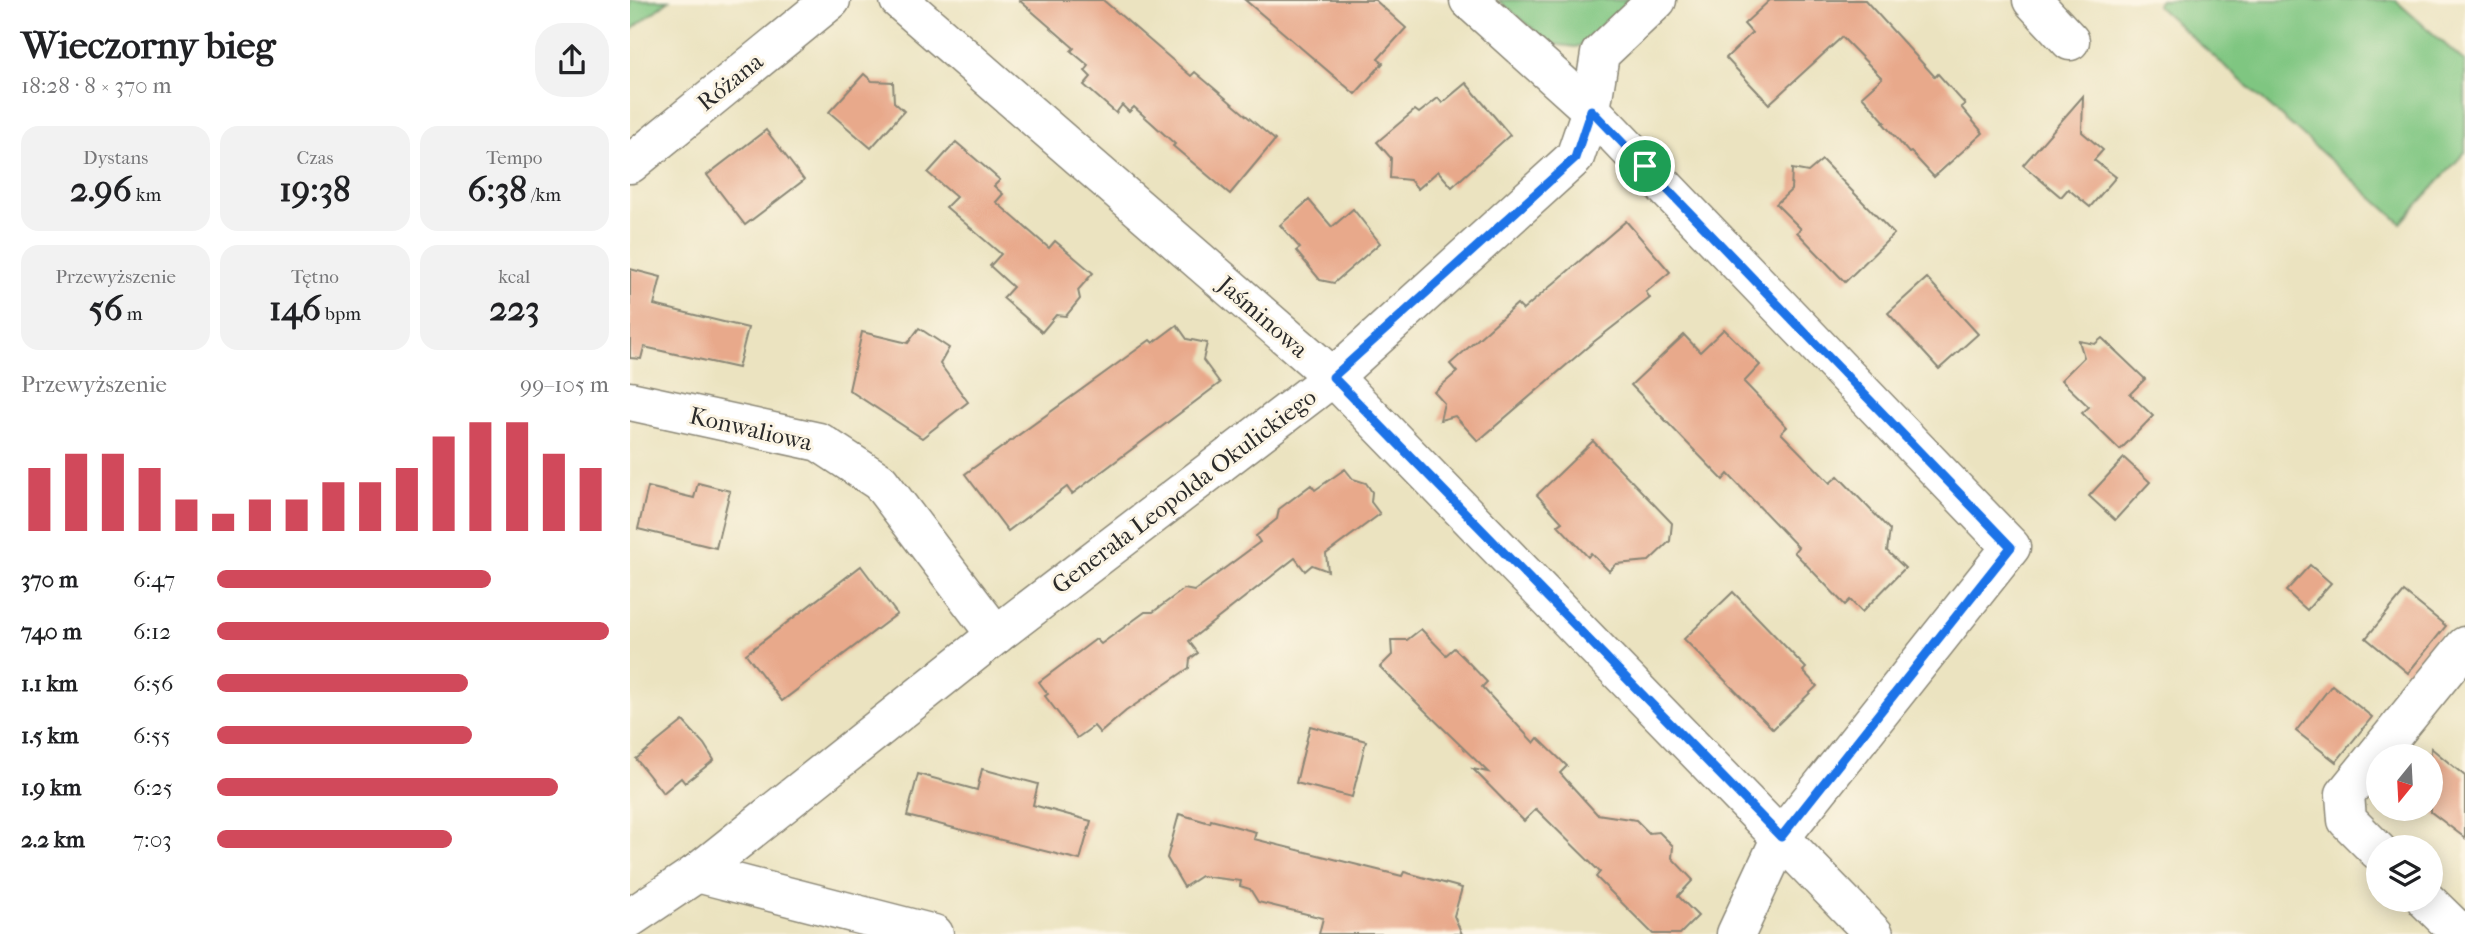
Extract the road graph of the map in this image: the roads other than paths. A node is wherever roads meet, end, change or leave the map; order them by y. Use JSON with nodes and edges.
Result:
{"nodes":[{"id":1,"x":831,"y":0,"type":"edge"},
{"id":2,"x":900,"y":0,"type":"edge"},
{"id":3,"x":1469,"y":0,"type":"edge"},
{"id":4,"x":1657,"y":0,"type":"edge"},
{"id":5,"x":2032,"y":0,"type":"edge"},
{"id":6,"x":2070,"y":41,"type":"dead end"},
{"id":7,"x":1591,"y":110,"type":"junction"},
{"id":8,"x":630,"y":163,"type":"edge"},
{"id":9,"x":1333,"y":377,"type":"junction"},
{"id":10,"x":630,"y":401,"type":"edge"},
{"id":11,"x":996,"y":635,"type":"junction"},
{"id":12,"x":2465,"y":646,"type":"edge"},
{"id":13,"x":1781,"y":837,"type":"junction"},
{"id":14,"x":2366,"y":839,"type":"edge"},
{"id":15,"x":697,"y":873,"type":"junction"},
{"id":16,"x":2438,"y":912,"type":"edge"},
{"id":17,"x":630,"y":918,"type":"edge"},
{"id":18,"x":933,"y":934,"type":"edge"},
{"id":19,"x":1736,"y":934,"type":"edge"},
{"id":20,"x":1874,"y":934,"type":"edge"},
{"id":21,"x":2461,"y":934,"type":"edge"}],
"edges":[{"from":1,"to":8,"type":"street","name":"Różana"},
{"from":2,"to":9,"type":"street","name":"Jaśminowa"},
{"from":3,"to":7,"type":"street"},
{"from":4,"to":7,"type":"street","name":"Generała Leopolda Okulickiego"},
{"from":5,"to":6,"type":"street"},
{"from":7,"to":9,"type":"street","name":"Generała Leopolda Okulickiego"},
{"from":7,"to":13,"type":"street"},
{"from":9,"to":11,"type":"street","name":"Generała Leopolda Okulickiego"},
{"from":9,"to":13,"type":"street","name":"Jaśminowa"},
{"from":10,"to":11,"type":"street","name":"Konwaliowa"},
{"from":11,"to":15,"type":"street","name":"Generała Leopolda Okulickiego"},
{"from":12,"to":14,"type":"street"},
{"from":13,"to":19,"type":"street"},
{"from":13,"to":20,"type":"street","name":"Jaśminowa"},
{"from":15,"to":17,"type":"street","name":"Generała Leopolda Okulickiego"},
{"from":15,"to":18,"type":"street"},
{"from":16,"to":21,"type":"street"}]}
